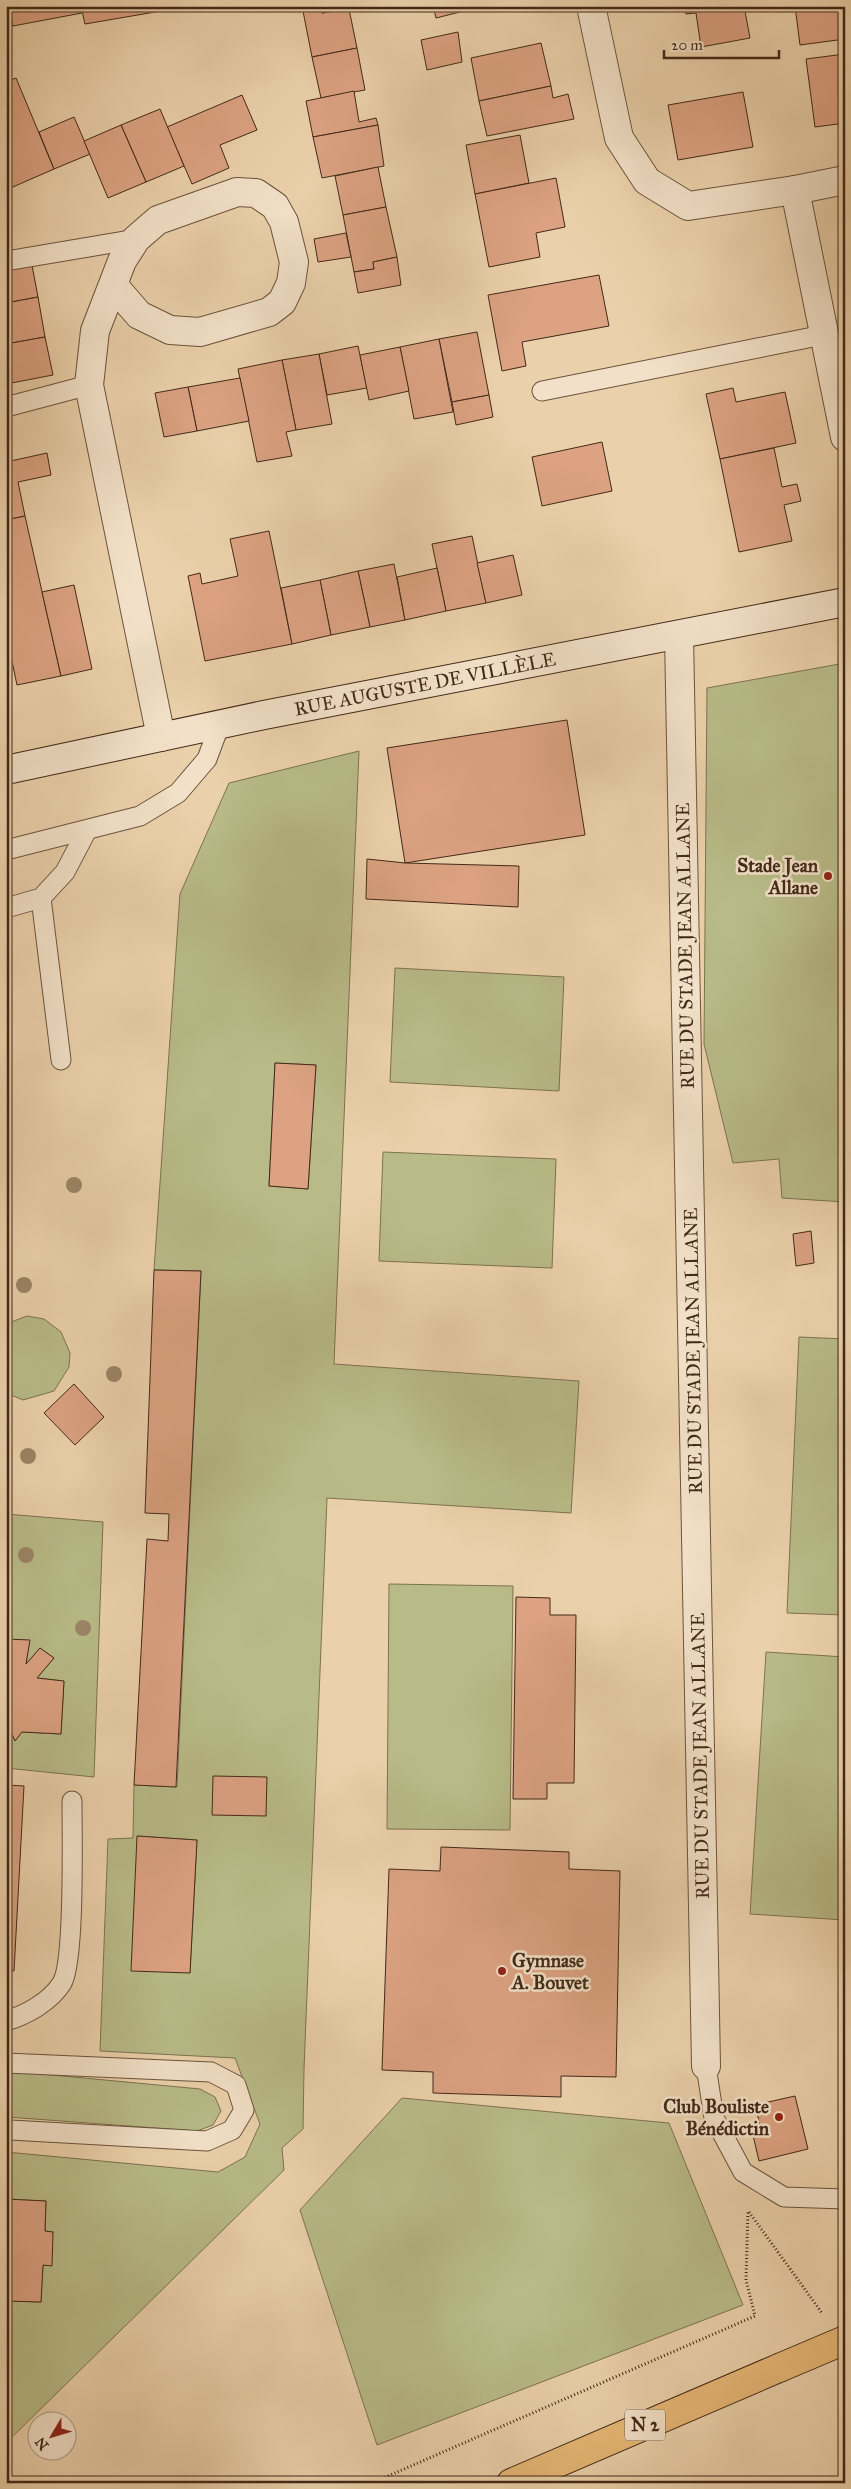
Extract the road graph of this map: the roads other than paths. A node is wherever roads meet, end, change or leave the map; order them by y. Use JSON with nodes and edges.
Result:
{"nodes":[{"id":1,"x":591,"y":6,"type":"edge"},
{"id":2,"x":845,"y":180,"type":"edge"},
{"id":3,"x":795,"y":190,"type":"junction"},
{"id":4,"x":136,"y":239,"type":"junction"},
{"id":5,"x":6,"y":260,"type":"edge"},
{"id":6,"x":114,"y":286,"type":"junction"},
{"id":7,"x":823,"y":335,"type":"junction"},
{"id":8,"x":89,"y":385,"type":"junction"},
{"id":9,"x":542,"y":391,"type":"dead end"},
{"id":10,"x":6,"y":407,"type":"edge"},
{"id":11,"x":845,"y":437,"type":"edge"},
{"id":12,"x":845,"y":602,"type":"edge"},
{"id":13,"x":679,"y":635,"type":"junction"},
{"id":14,"x":220,"y":724,"type":"junction"},
{"id":15,"x":161,"y":737,"type":"junction"},
{"id":16,"x":6,"y":770,"type":"edge"},
{"id":17,"x":87,"y":830,"type":"junction"},
{"id":18,"x":6,"y":850,"type":"edge"},
{"id":19,"x":42,"y":898,"type":"junction"},
{"id":20,"x":6,"y":908,"type":"edge"},
{"id":21,"x":60,"y":1060,"type":"dead end"},
{"id":22,"x":72,"y":1801,"type":"dead end"},
{"id":23,"x":6,"y":2021,"type":"edge"},
{"id":24,"x":6,"y":2063,"type":"edge"},
{"id":25,"x":706,"y":2066,"type":"joint"},
{"id":26,"x":6,"y":2128,"type":"edge"},
{"id":27,"x":845,"y":2199,"type":"edge"},
{"id":28,"x":845,"y":2340,"type":"edge"},
{"id":29,"x":511,"y":2483,"type":"edge"}],
"edges":[{"from":1,"to":3,"type":"street"},
{"from":2,"to":3,"type":"street"},
{"from":3,"to":7,"type":"street"},
{"from":4,"to":5,"type":"lane"},
{"from":4,"to":6,"type":"street"},
{"from":4,"to":6,"type":"street"},
{"from":6,"to":8,"type":"street"},
{"from":7,"to":9,"type":"lane"},
{"from":7,"to":11,"type":"street"},
{"from":8,"to":10,"type":"lane"},
{"from":8,"to":15,"type":"street"},
{"from":12,"to":13,"type":"street","name":"RUE AUGUSTE DE VILLÈLE"},
{"from":13,"to":14,"type":"street","name":"RUE AUGUSTE DE VILLÈLE"},
{"from":13,"to":25,"type":"street","name":"RUE DU STADE JEAN ALLANE"},
{"from":14,"to":15,"type":"street","name":"RUE AUGUSTE DE VILLÈLE"},
{"from":14,"to":17,"type":"lane"},
{"from":15,"to":16,"type":"street","name":"RUE AUGUSTE DE VILLÈLE"},
{"from":17,"to":18,"type":"lane"},
{"from":17,"to":19,"type":"lane"},
{"from":19,"to":20,"type":"lane"},
{"from":19,"to":21,"type":"lane"},
{"from":22,"to":23,"type":"lane"},
{"from":24,"to":26,"type":"lane"},
{"from":25,"to":27,"type":"lane"},
{"from":28,"to":29,"type":"main road","number":"N 2","bridge":true}]}
